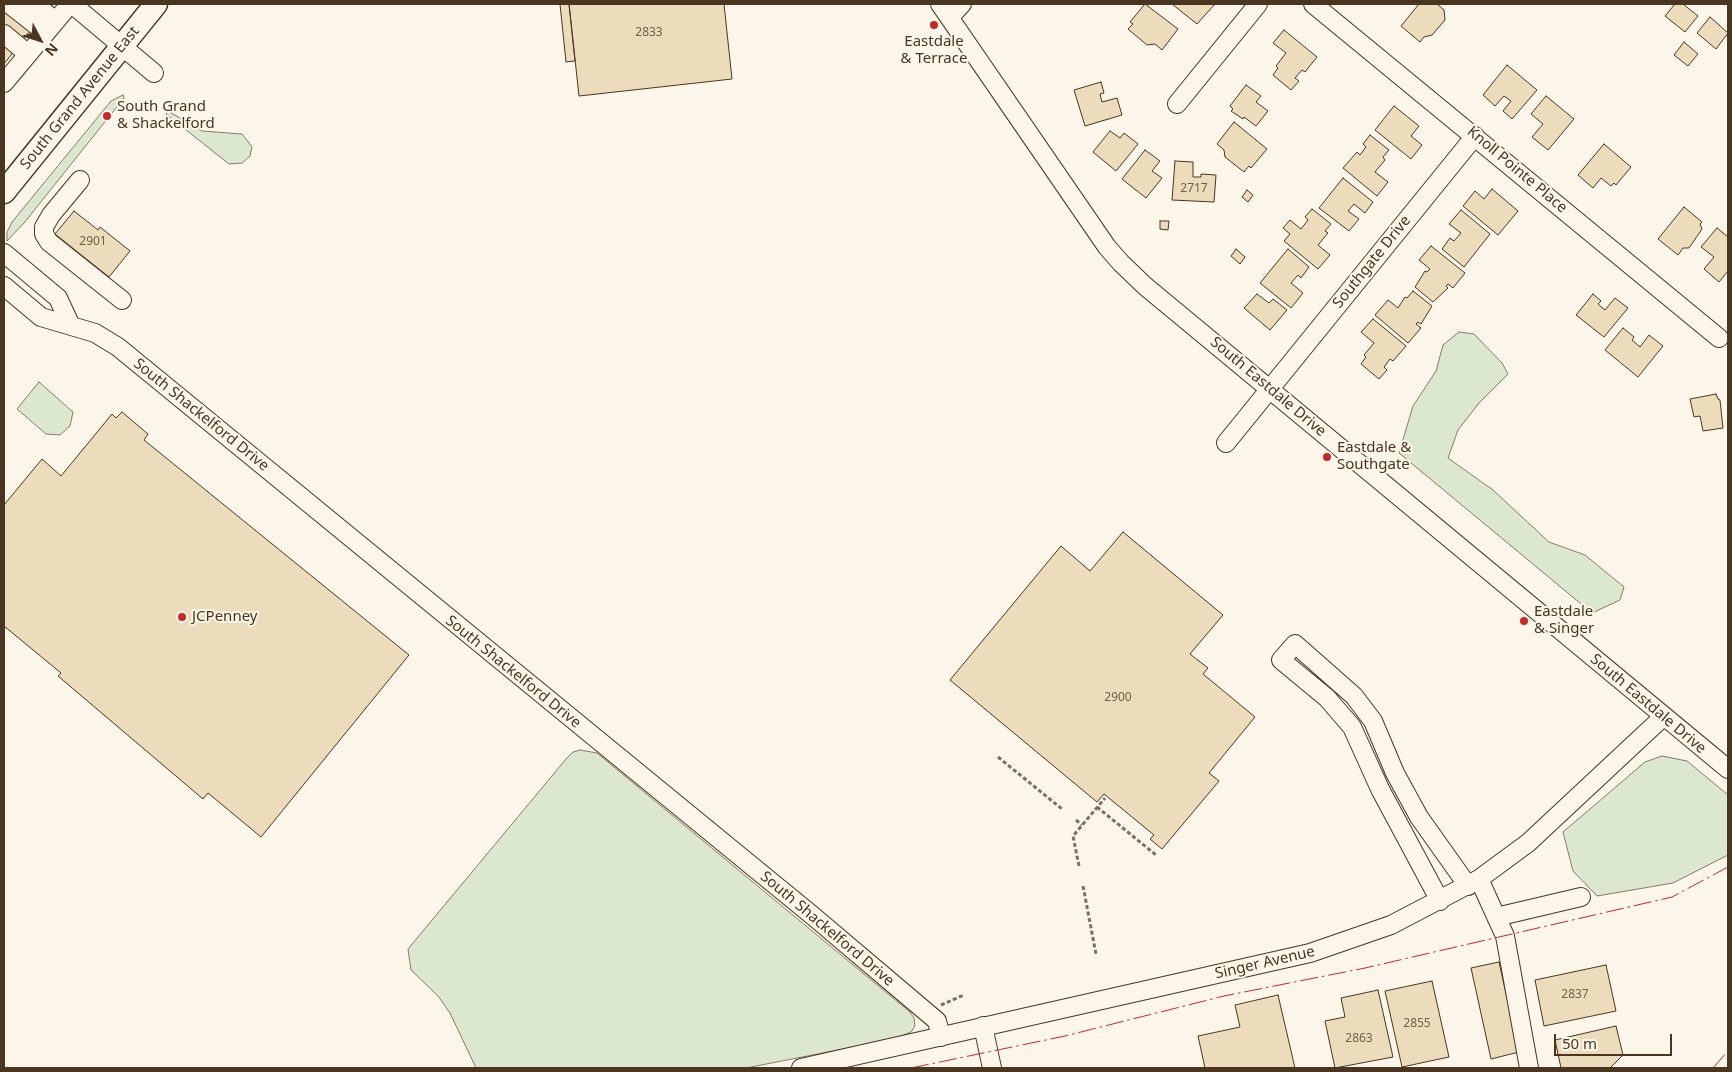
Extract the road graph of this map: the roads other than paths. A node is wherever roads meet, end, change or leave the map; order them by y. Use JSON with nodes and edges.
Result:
{"nodes":[{"id":1,"x":9,"y":4,"type":"edge"},
{"id":2,"x":34,"y":4,"type":"edge"},
{"id":3,"x":71,"y":4,"type":"edge"},
{"id":4,"x":156,"y":4,"type":"edge"},
{"id":5,"x":962,"y":4,"type":"edge"},
{"id":6,"x":1258,"y":4,"type":"edge"},
{"id":7,"x":1313,"y":4,"type":"edge"},
{"id":8,"x":945,"y":11,"type":"edge"},
{"id":9,"x":51,"y":27,"type":"junction"},
{"id":10,"x":4,"y":34,"type":"edge"},
{"id":11,"x":122,"y":45,"type":"junction"},
{"id":12,"x":28,"y":54,"type":"junction"},
{"id":13,"x":7,"y":73,"type":"edge"},
{"id":14,"x":154,"y":73,"type":"dead end"},
{"id":15,"x":1177,"y":104,"type":"dead end"},
{"id":16,"x":1475,"y":136,"type":"junction"},
{"id":17,"x":80,"y":180,"type":"dead end"},
{"id":18,"x":4,"y":192,"type":"edge"},
{"id":19,"x":4,"y":253,"type":"edge"},
{"id":20,"x":4,"y":286,"type":"edge"},
{"id":21,"x":122,"y":300,"type":"dead end"},
{"id":22,"x":70,"y":324,"type":"junction"},
{"id":23,"x":1719,"y":338,"type":"dead end"},
{"id":24,"x":1270,"y":389,"type":"junction"},
{"id":25,"x":1226,"y":443,"type":"dead end"},
{"id":26,"x":1663,"y":717,"type":"junction"},
{"id":27,"x":1728,"y":770,"type":"edge"},
{"id":28,"x":1473,"y":882,"type":"junction"},
{"id":29,"x":1581,"y":897,"type":"dead end"},
{"id":30,"x":1440,"y":901,"type":"junction"},
{"id":31,"x":1496,"y":917,"type":"junction"},
{"id":32,"x":983,"y":1026,"type":"junction"},
{"id":33,"x":941,"y":1037,"type":"junction"},
{"id":34,"x":801,"y":1068,"type":"edge"},
{"id":35,"x":992,"y":1068,"type":"edge"},
{"id":36,"x":1529,"y":1068,"type":"edge"}],
"edges":[{"from":1,"to":9,"type":"street"},
{"from":2,"to":9,"type":"street"},
{"from":3,"to":9,"type":"street"},
{"from":3,"to":11,"type":"street"},
{"from":4,"to":11,"type":"main road","name":"South Grand Avenue East"},
{"from":5,"to":8,"type":"street"},
{"from":6,"to":15,"type":"street"},
{"from":7,"to":16,"type":"street","name":"Knoll Pointe Place"},
{"from":8,"to":24,"type":"street","name":"South Eastdale Drive"},
{"from":9,"to":12,"type":"street"},
{"from":10,"to":12,"type":"street"},
{"from":11,"to":14,"type":"street"},
{"from":11,"to":18,"type":"main road","name":"South Grand Avenue East"},
{"from":12,"to":13,"type":"street"},
{"from":16,"to":23,"type":"street","name":"Knoll Pointe Place"},
{"from":16,"to":24,"type":"street","name":"Southgate Drive"},
{"from":17,"to":21,"type":"street"},
{"from":19,"to":22,"type":"street"},
{"from":20,"to":22,"type":"street","name":"South Shackelford Drive"},
{"from":22,"to":33,"type":"street","name":"South Shackelford Drive"},
{"from":24,"to":25,"type":"street","name":"Southgate Drive"},
{"from":24,"to":26,"type":"street","name":"South Eastdale Drive"},
{"from":26,"to":27,"type":"street","name":"South Eastdale Drive"},
{"from":26,"to":28,"type":"street","name":"Singer Avenue"},
{"from":28,"to":30,"type":"street","name":"Singer Avenue"},
{"from":28,"to":30,"type":"street"},
{"from":28,"to":31,"type":"street"},
{"from":29,"to":31,"type":"street"},
{"from":30,"to":32,"type":"street","name":"Singer Avenue"},
{"from":31,"to":36,"type":"street"},
{"from":32,"to":33,"type":"street","name":"Singer Avenue"},
{"from":32,"to":35,"type":"street"},
{"from":33,"to":34,"type":"street","name":"Singer Avenue"}]}
